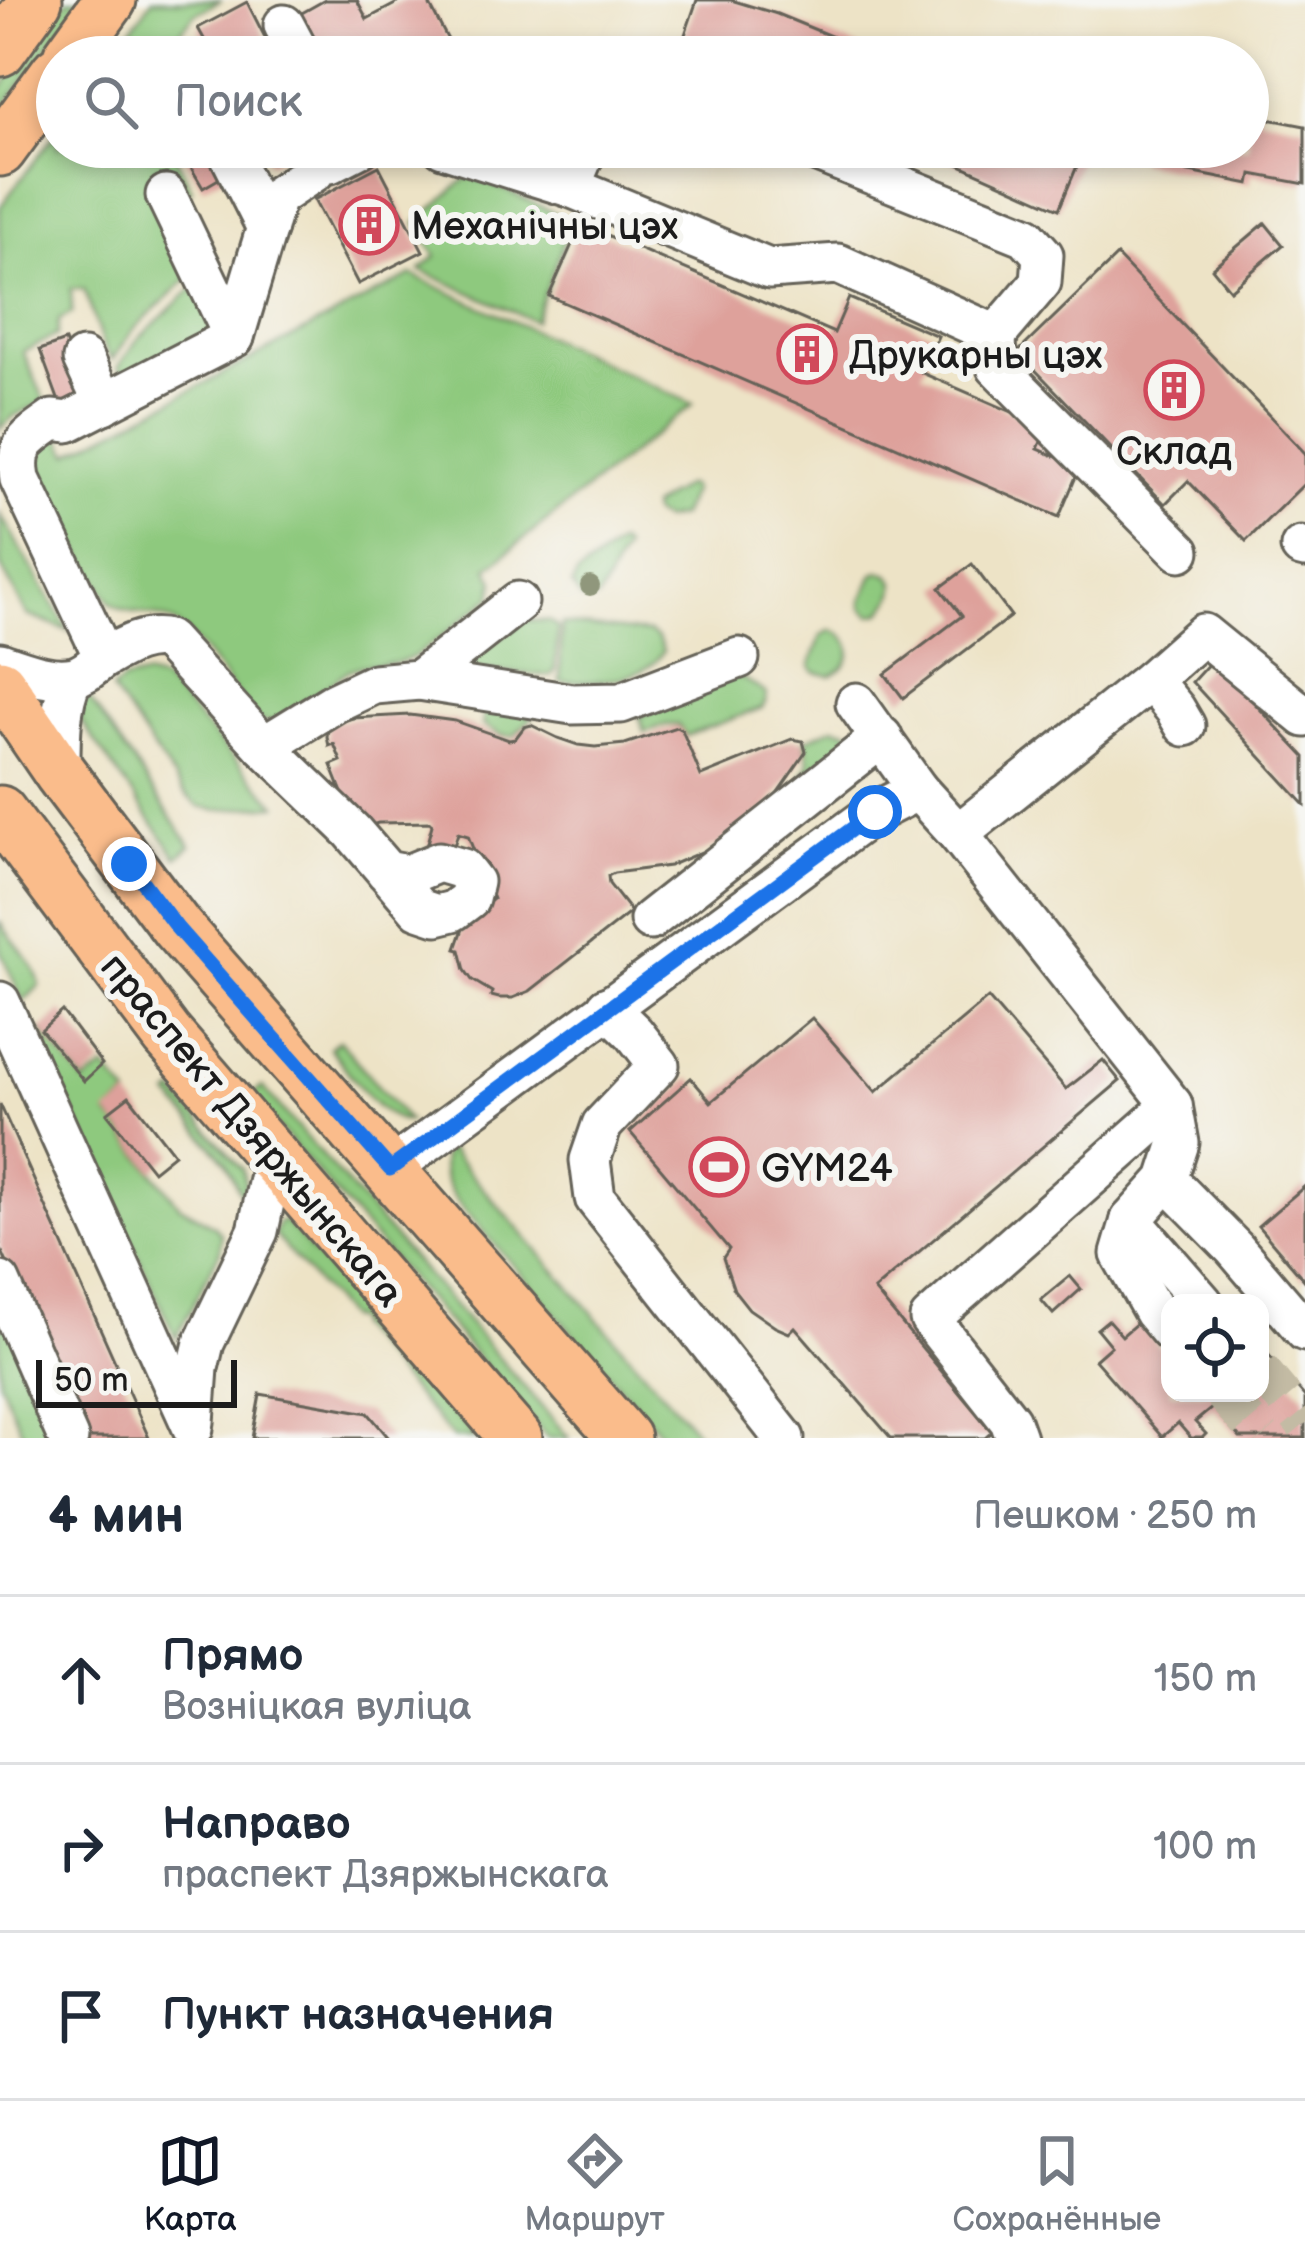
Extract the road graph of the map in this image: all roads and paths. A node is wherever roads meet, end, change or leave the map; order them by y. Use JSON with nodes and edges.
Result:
{"nodes":[{"id":1,"x":36,"y":0,"type":"edge"},
{"id":2,"x":110,"y":0,"type":"edge"},
{"id":3,"x":84,"y":36,"type":"edge"},
{"id":4,"x":0,"y":50,"type":"edge"},
{"id":5,"x":36,"y":101,"type":"edge"},
{"id":6,"x":0,"y":150,"type":"edge"},
{"id":7,"x":237,"y":168,"type":"edge"},
{"id":8,"x":322,"y":168,"type":"edge"},
{"id":9,"x":510,"y":168,"type":"edge"},
{"id":10,"x":578,"y":168,"type":"edge"},
{"id":11,"x":857,"y":168,"type":"edge"},
{"id":12,"x":570,"y":187,"type":"junction"},
{"id":13,"x":166,"y":195,"type":"dead end"},
{"id":14,"x":267,"y":228,"type":"junction"},
{"id":15,"x":996,"y":335,"type":"junction"},
{"id":16,"x":234,"y":338,"type":"junction"},
{"id":17,"x":83,"y":359,"type":"dead end"},
{"id":18,"x":104,"y":404,"type":"junction"},
{"id":19,"x":1180,"y":551,"type":"dead end"},
{"id":20,"x":518,"y":602,"type":"dead end"},
{"id":21,"x":739,"y":658,"type":"dead end"},
{"id":22,"x":0,"y":663,"type":"edge"},
{"id":23,"x":86,"y":670,"type":"junction"},
{"id":24,"x":419,"y":680,"type":"junction"},
{"id":25,"x":1151,"y":680,"type":"junction"},
{"id":26,"x":0,"y":685,"type":"edge"},
{"id":27,"x":856,"y":703,"type":"dead end"},
{"id":28,"x":1305,"y":717,"type":"edge"},
{"id":29,"x":1185,"y":726,"type":"dead end"},
{"id":30,"x":882,"y":737,"type":"junction"},
{"id":31,"x":264,"y":746,"type":"junction"},
{"id":32,"x":60,"y":773,"type":"junction"},
{"id":33,"x":918,"y":790,"type":"junction"},
{"id":34,"x":0,"y":812,"type":"edge"},
{"id":35,"x":958,"y":834,"type":"junction"},
{"id":36,"x":386,"y":871,"type":"dead end"},
{"id":37,"x":650,"y":920,"type":"dead end"},
{"id":38,"x":607,"y":1007,"type":"junction"},
{"id":39,"x":5,"y":1028,"type":"edge"},
{"id":40,"x":1172,"y":1105,"type":"junction"},
{"id":41,"x":273,"y":1160,"type":"junction"},
{"id":42,"x":390,"y":1169,"type":"junction"},
{"id":43,"x":1167,"y":1180,"type":"junction"},
{"id":44,"x":1126,"y":1237,"type":"junction"},
{"id":45,"x":0,"y":1282,"type":"edge"},
{"id":46,"x":1192,"y":1294,"type":"edge"},
{"id":47,"x":1161,"y":1320,"type":"edge"},
{"id":48,"x":1305,"y":1331,"type":"edge"},
{"id":49,"x":204,"y":1343,"type":"junction"},
{"id":50,"x":155,"y":1344,"type":"junction"},
{"id":51,"x":195,"y":1433,"type":"edge"},
{"id":52,"x":68,"y":1438,"type":"edge"},
{"id":53,"x":516,"y":1438,"type":"edge"},
{"id":54,"x":624,"y":1438,"type":"edge"},
{"id":55,"x":784,"y":1438,"type":"edge"},
{"id":56,"x":1016,"y":1438,"type":"edge"}],
"edges":[{"from":1,"to":4,"type":"main road"},
{"from":2,"to":3,"type":"main road"},
{"from":5,"to":6,"type":"main road"},
{"from":7,"to":14,"type":"street"},
{"from":8,"to":14,"type":"street"},
{"from":9,"to":12,"type":"street"},
{"from":10,"to":12,"type":"street"},
{"from":11,"to":15,"type":"street"},
{"from":12,"to":15,"type":"street"},
{"from":13,"to":16,"type":"street"},
{"from":14,"to":16,"type":"street"},
{"from":15,"to":19,"type":"street"},
{"from":16,"to":18,"type":"street"},
{"from":17,"to":18,"type":"street"},
{"from":18,"to":23,"type":"street"},
{"from":20,"to":24,"type":"street"},
{"from":21,"to":24,"type":"street"},
{"from":22,"to":23,"type":"street"},
{"from":23,"to":31,"type":"street"},
{"from":23,"to":32,"type":"street"},
{"from":24,"to":31,"type":"street"},
{"from":25,"to":28,"type":"street"},
{"from":25,"to":29,"type":"street"},
{"from":25,"to":35,"type":"street"},
{"from":26,"to":32,"type":"main road","name":"праспект Дзяржынскага"},
{"from":27,"to":30,"type":"street"},
{"from":30,"to":33,"type":"street"},
{"from":30,"to":37,"type":"street"},
{"from":31,"to":36,"type":"street"},
{"from":32,"to":42,"type":"main road","name":"праспект Дзяржынскага"},
{"from":33,"to":35,"type":"street"},
{"from":33,"to":38,"type":"street"},
{"from":34,"to":41,"type":"main road","name":"праспект Дзяржынскага"},
{"from":35,"to":40,"type":"street"},
{"from":38,"to":42,"type":"street"},
{"from":38,"to":55,"type":"street"},
{"from":39,"to":50,"type":"street"},
{"from":40,"to":43,"type":"street"},
{"from":40,"to":56,"type":"street"},
{"from":41,"to":49,"type":"street"},
{"from":41,"to":53,"type":"main road","name":"праспект Дзяржынскага"},
{"from":42,"to":54,"type":"main road","name":"праспект Дзяржынскага"},
{"from":43,"to":44,"type":"street"},
{"from":43,"to":48,"type":"street"},
{"from":44,"to":46,"type":"street"},
{"from":44,"to":47,"type":"street"},
{"from":45,"to":52,"type":"street"},
{"from":49,"to":50,"type":"street"},
{"from":49,"to":51,"type":"street"},
{"from":50,"to":51,"type":"street"}]}
